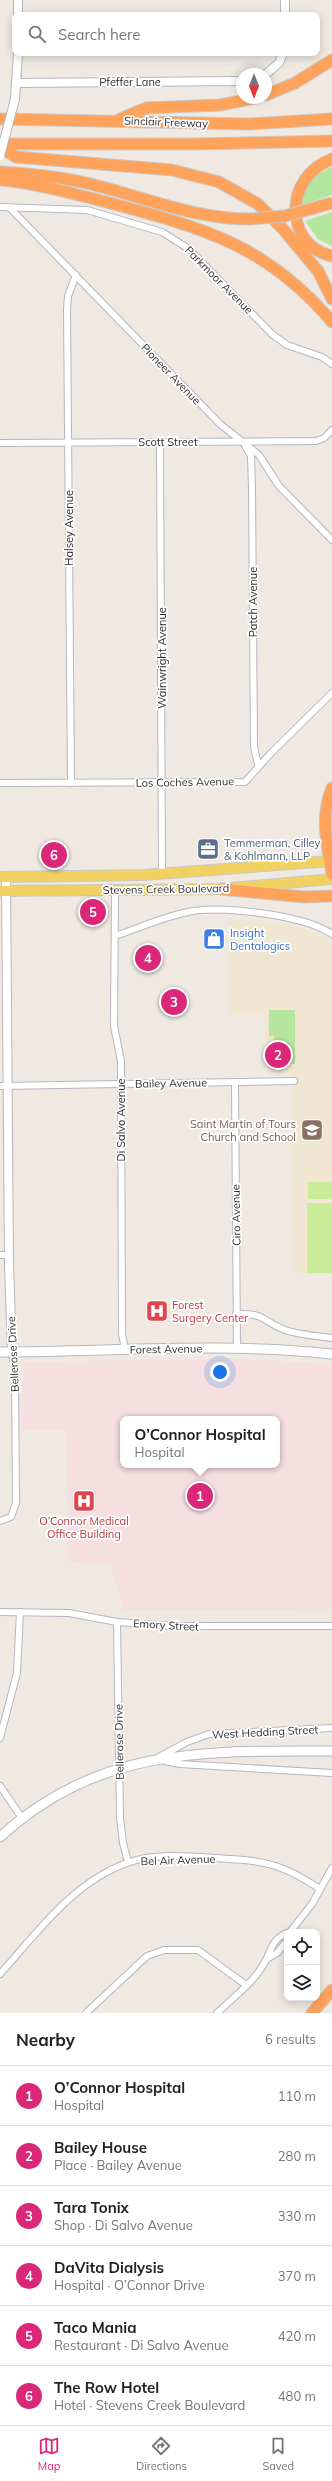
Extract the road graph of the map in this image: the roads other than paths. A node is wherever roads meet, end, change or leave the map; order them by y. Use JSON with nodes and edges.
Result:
{"nodes":[{"id":1,"x":18,"y":0,"type":"edge"},
{"id":2,"x":285,"y":0,"type":"edge"},
{"id":3,"x":18,"y":12,"type":"edge"},
{"id":4,"x":285,"y":12,"type":"edge"},
{"id":5,"x":18,"y":56,"type":"edge"},
{"id":6,"x":282,"y":56,"type":"edge"},
{"id":7,"x":332,"y":60,"type":"edge"},
{"id":8,"x":272,"y":68,"type":"edge"},
{"id":9,"x":236,"y":81,"type":"edge"},
{"id":10,"x":18,"y":82,"type":"junction"},
{"id":11,"x":272,"y":93,"type":"edge"},
{"id":12,"x":236,"y":102,"type":"edge"},
{"id":13,"x":0,"y":119,"type":"edge"},
{"id":14,"x":332,"y":119,"type":"edge"},
{"id":15,"x":118,"y":120,"type":"junction"},
{"id":16,"x":332,"y":141,"type":"edge"},
{"id":17,"x":0,"y":145,"type":"edge"},
{"id":18,"x":0,"y":156,"type":"edge"},
{"id":19,"x":332,"y":159,"type":"edge"},
{"id":20,"x":0,"y":172,"type":"edge"},
{"id":21,"x":0,"y":180,"type":"edge"},
{"id":22,"x":332,"y":203,"type":"edge"},
{"id":23,"x":0,"y":207,"type":"edge"},
{"id":24,"x":9,"y":207,"type":"junction"},
{"id":25,"x":332,"y":256,"type":"edge"},
{"id":26,"x":76,"y":275,"type":"junction"},
{"id":27,"x":332,"y":299,"type":"edge"},
{"id":28,"x":332,"y":322,"type":"edge"},
{"id":29,"x":332,"y":364,"type":"edge"},
{"id":30,"x":332,"y":430,"type":"edge"},
{"id":31,"x":242,"y":441,"type":"junction"},
{"id":32,"x":68,"y":442,"type":"junction"},
{"id":33,"x":160,"y":442,"type":"junction"},
{"id":34,"x":0,"y":443,"type":"edge"},
{"id":35,"x":332,"y":540,"type":"edge"},
{"id":36,"x":332,"y":693,"type":"edge"},
{"id":37,"x":258,"y":765,"type":"junction"},
{"id":38,"x":0,"y":783,"type":"edge"},
{"id":39,"x":71,"y":783,"type":"junction"},
{"id":40,"x":163,"y":783,"type":"junction"},
{"id":41,"x":332,"y":788,"type":"edge"},
{"id":42,"x":331,"y":861,"type":"edge"},
{"id":43,"x":162,"y":874,"type":"junction"},
{"id":44,"x":332,"y":874,"type":"edge"},
{"id":45,"x":144,"y":875,"type":"junction"},
{"id":46,"x":3,"y":877,"type":"edge"},
{"id":47,"x":332,"y":879,"type":"edge"},
{"id":48,"x":221,"y":889,"type":"junction"},
{"id":49,"x":115,"y":890,"type":"junction"},
{"id":50,"x":3,"y":891,"type":"edge"},
{"id":51,"x":332,"y":896,"type":"edge"},
{"id":52,"x":332,"y":934,"type":"edge"},
{"id":53,"x":115,"y":936,"type":"junction"},
{"id":54,"x":294,"y":1081,"type":"dead end"},
{"id":55,"x":235,"y":1082,"type":"junction"},
{"id":56,"x":121,"y":1084,"type":"junction"},
{"id":57,"x":4,"y":1086,"type":"edge"},
{"id":58,"x":0,"y":1255,"type":"edge"},
{"id":59,"x":9,"y":1255,"type":"junction"},
{"id":60,"x":236,"y":1314,"type":"junction"},
{"id":61,"x":332,"y":1338,"type":"edge"},
{"id":62,"x":237,"y":1348,"type":"junction"},
{"id":63,"x":125,"y":1349,"type":"junction"},
{"id":64,"x":0,"y":1352,"type":"edge"},
{"id":65,"x":12,"y":1352,"type":"junction"},
{"id":66,"x":332,"y":1354,"type":"edge"},
{"id":67,"x":0,"y":1521,"type":"edge"},
{"id":68,"x":0,"y":1612,"type":"edge"},
{"id":69,"x":20,"y":1612,"type":"junction"},
{"id":70,"x":117,"y":1622,"type":"junction"},
{"id":71,"x":332,"y":1626,"type":"edge"},
{"id":72,"x":0,"y":1712,"type":"edge"},
{"id":73,"x":7,"y":1714,"type":"junction"},
{"id":74,"x":332,"y":1728,"type":"edge"},
{"id":75,"x":0,"y":1738,"type":"edge"},
{"id":76,"x":332,"y":1751,"type":"edge"},
{"id":77,"x":156,"y":1759,"type":"junction"},
{"id":78,"x":119,"y":1767,"type":"junction"},
{"id":79,"x":332,"y":1773,"type":"edge"},
{"id":80,"x":0,"y":1786,"type":"edge"},
{"id":81,"x":22,"y":1818,"type":"junction"},
{"id":82,"x":0,"y":1837,"type":"edge"},
{"id":83,"x":128,"y":1862,"type":"junction"},
{"id":84,"x":332,"y":1868,"type":"edge"},
{"id":85,"x":320,"y":1889,"type":"junction"},
{"id":86,"x":292,"y":1929,"type":"edge"},
{"id":87,"x":284,"y":1935,"type":"edge"},
{"id":88,"x":284,"y":1945,"type":"edge"},
{"id":89,"x":267,"y":1959,"type":"junction"},
{"id":90,"x":0,"y":1974,"type":"edge"},
{"id":91,"x":246,"y":1985,"type":"junction"},
{"id":92,"x":332,"y":1990,"type":"edge"},
{"id":93,"x":86,"y":2013,"type":"edge"},
{"id":94,"x":217,"y":2013,"type":"edge"},
{"id":95,"x":312,"y":2013,"type":"edge"}],
"edges":[{"from":1,"to":3,"type":"street"},
{"from":2,"to":4,"type":"street"},
{"from":5,"to":10,"type":"street"},
{"from":6,"to":8,"type":"street"},
{"from":7,"to":11,"type":"highway"},
{"from":9,"to":10,"type":"street","name":"Pfeffer Lane"},
{"from":10,"to":18,"type":"street","bridge":true},
{"from":12,"to":15,"type":"highway"},
{"from":13,"to":15,"type":"highway","name":"Sinclair Freeway"},
{"from":14,"to":15,"type":"highway","name":"Sinclair Freeway"},
{"from":16,"to":17,"type":"highway","name":"Sinclair Freeway"},
{"from":17,"to":27,"type":"highway"},
{"from":19,"to":25,"type":"highway"},
{"from":20,"to":22,"type":"highway","bridge":true},
{"from":21,"to":28,"type":"highway"},
{"from":23,"to":24,"type":"street","name":"Parkmoor Avenue"},
{"from":24,"to":26,"type":"street","name":"Pioneer Avenue"},
{"from":24,"to":29,"type":"street","name":"Parkmoor Avenue"},
{"from":26,"to":31,"type":"street","name":"Pioneer Avenue"},
{"from":26,"to":32,"type":"street","name":"Halsey Avenue"},
{"from":30,"to":31,"type":"street","name":"Scott Street"},
{"from":31,"to":33,"type":"street","name":"Scott Street"},
{"from":31,"to":35,"type":"street","name":"Pioneer Avenue"},
{"from":31,"to":37,"type":"street","name":"Patch Avenue"},
{"from":32,"to":33,"type":"street","name":"Scott Street"},
{"from":32,"to":34,"type":"street","name":"Scott Street"},
{"from":32,"to":39,"type":"street","name":"Halsey Avenue"},
{"from":33,"to":40,"type":"street","name":"Wainwright Avenue"},
{"from":36,"to":37,"type":"street","name":"Los Coches Avenue"},
{"from":37,"to":40,"type":"street","name":"Los Coches Avenue"},
{"from":38,"to":39,"type":"street","name":"Los Coches Avenue"},
{"from":39,"to":40,"type":"street","name":"Los Coches Avenue"},
{"from":40,"to":43,"type":"street","name":"Wainwright Avenue"},
{"from":41,"to":42,"type":"highway"},
{"from":42,"to":43,"type":"main road","name":"Stevens Creek Boulevard"},
{"from":42,"to":44,"type":"highway"},
{"from":43,"to":45,"type":"main road","name":"Stevens Creek Boulevard"},
{"from":45,"to":46,"type":"main road","name":"Stevens Creek Boulevard"},
{"from":45,"to":49,"type":"main road"},
{"from":46,"to":50,"type":"street","name":"Bellerose Drive"},
{"from":47,"to":48,"type":"main road","name":"Stevens Creek Boulevard"},
{"from":48,"to":49,"type":"main road","name":"Stevens Creek Boulevard"},
{"from":48,"to":51,"type":"highway"},
{"from":49,"to":50,"type":"main road","name":"Stevens Creek Boulevard"},
{"from":49,"to":53,"type":"street","name":"Di Salvo Avenue"},
{"from":50,"to":57,"type":"street","name":"Bellerose Drive"},
{"from":52,"to":53,"type":"street"},
{"from":53,"to":56,"type":"street","name":"Di Salvo Avenue"},
{"from":54,"to":55,"type":"street","name":"Bailey Avenue"},
{"from":55,"to":56,"type":"street","name":"Bailey Avenue"},
{"from":55,"to":60,"type":"street","name":"Ciro Avenue"},
{"from":56,"to":57,"type":"street","name":"Bailey Avenue"},
{"from":56,"to":63,"type":"street","name":"Di Salvo Avenue"},
{"from":57,"to":59,"type":"street","name":"Bellerose Drive"},
{"from":58,"to":59,"type":"street"},
{"from":59,"to":65,"type":"street","name":"Bellerose Drive"},
{"from":60,"to":61,"type":"street"},
{"from":60,"to":62,"type":"street","name":"Ciro Avenue"},
{"from":62,"to":63,"type":"main road","name":"Forest Avenue"},
{"from":62,"to":66,"type":"main road","name":"Forest Avenue"},
{"from":63,"to":65,"type":"main road","name":"Forest Avenue"},
{"from":64,"to":65,"type":"main road","name":"Forest Avenue"},
{"from":65,"to":67,"type":"street","name":"Bellerose Drive"},
{"from":68,"to":69,"type":"street","name":"Emory Street"},
{"from":69,"to":70,"type":"street","name":"Emory Street"},
{"from":69,"to":73,"type":"street"},
{"from":70,"to":71,"type":"street","name":"Emory Street"},
{"from":70,"to":78,"type":"street","name":"Bellerose Drive"},
{"from":72,"to":73,"type":"street"},
{"from":73,"to":75,"type":"street"},
{"from":74,"to":77,"type":"street","name":"West Hedding Street"},
{"from":76,"to":77,"type":"main road","name":"West Hedding Street"},
{"from":77,"to":78,"type":"main road","name":"West Hedding Street"},
{"from":77,"to":79,"type":"street","name":"West Hedding Street"},
{"from":78,"to":81,"type":"main road","name":"West Hedding Street"},
{"from":78,"to":83,"type":"street","name":"Bellerose Drive"},
{"from":80,"to":81,"type":"street"},
{"from":81,"to":82,"type":"main road","name":"West Hedding Street"},
{"from":83,"to":85,"type":"street","name":"Bel Air Avenue"},
{"from":83,"to":90,"type":"street","name":"Bel Air Avenue"},
{"from":84,"to":85,"type":"street"},
{"from":85,"to":86,"type":"street"},
{"from":87,"to":89,"type":"street"},
{"from":88,"to":89,"type":"street"},
{"from":89,"to":91,"type":"street"},
{"from":91,"to":93,"type":"street"},
{"from":91,"to":94,"type":"street"},
{"from":92,"to":95,"type":"highway"}]}
